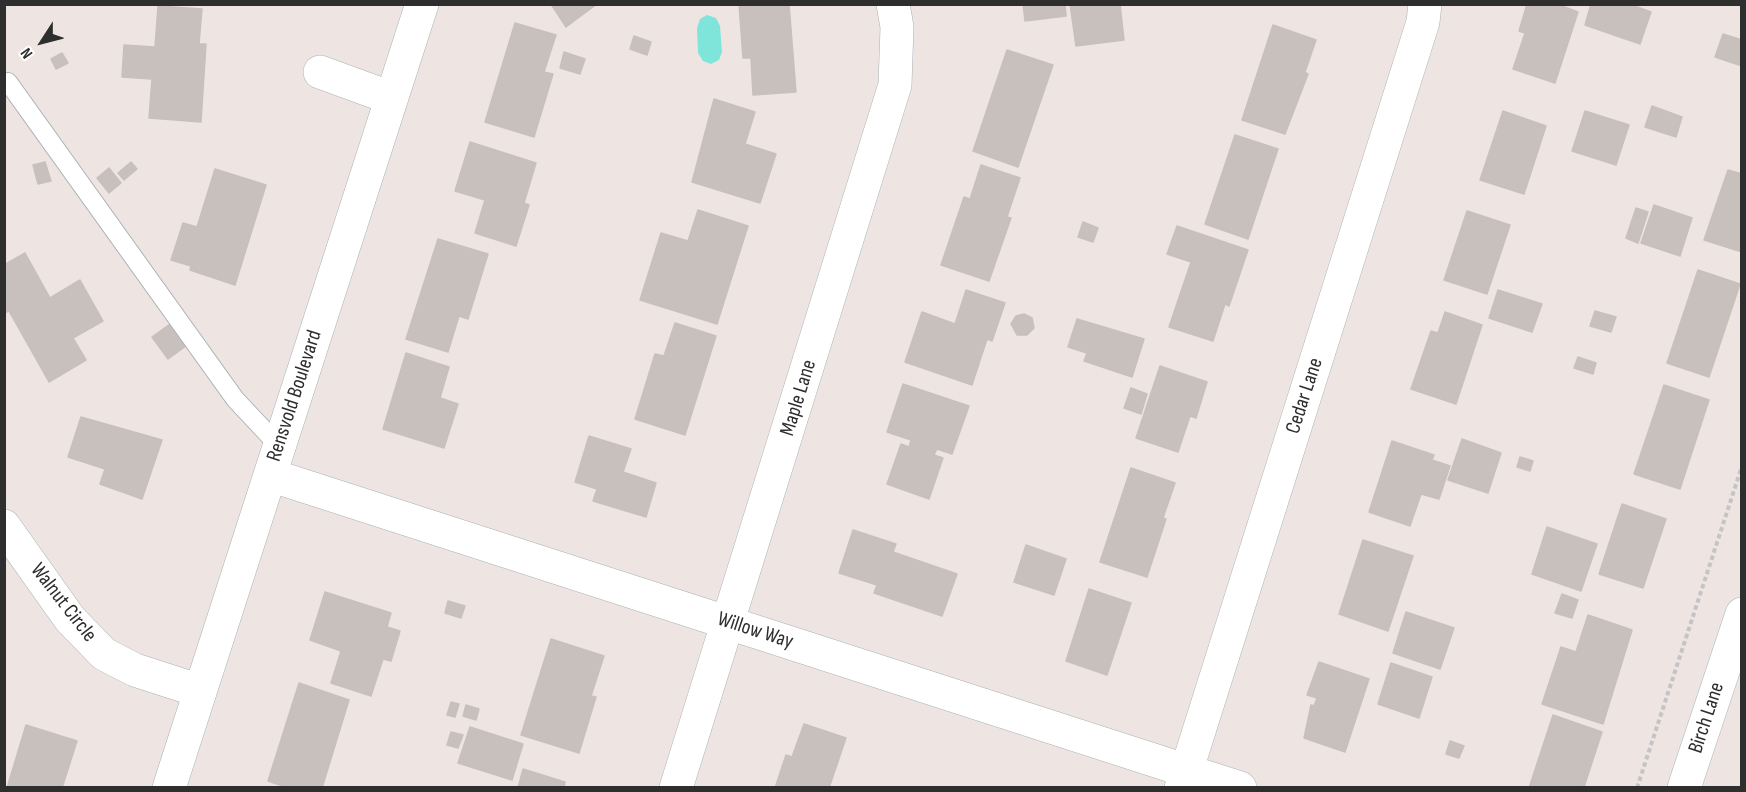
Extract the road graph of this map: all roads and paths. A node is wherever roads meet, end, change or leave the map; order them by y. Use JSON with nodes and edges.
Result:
{"nodes":[{"id":1,"x":422,"y":4,"type":"edge"},
{"id":2,"x":893,"y":4,"type":"edge"},
{"id":3,"x":1425,"y":4,"type":"edge"},
{"id":4,"x":320,"y":72,"type":"dead end"},
{"id":5,"x":8,"y":82,"type":"dead end"},
{"id":6,"x":391,"y":99,"type":"junction"},
{"id":7,"x":274,"y":460,"type":"junction"},
{"id":8,"x":1742,"y":466,"type":"edge"},
{"id":9,"x":4,"y":526,"type":"edge"},
{"id":10,"x":1742,"y":614,"type":"edge"},
{"id":11,"x":729,"y":623,"type":"junction"},
{"id":12,"x":200,"y":692,"type":"junction"},
{"id":13,"x":1184,"y":779,"type":"edge"},
{"id":14,"x":169,"y":788,"type":"edge"},
{"id":15,"x":676,"y":788,"type":"edge"},
{"id":16,"x":1240,"y":788,"type":"edge"},
{"id":17,"x":1637,"y":788,"type":"edge"},
{"id":18,"x":1684,"y":788,"type":"edge"}],
"edges":[{"from":1,"to":6,"type":"street","name":"Rensvold Boulevard"},
{"from":2,"to":11,"type":"street","name":"Maple Lane"},
{"from":3,"to":13,"type":"street","name":"Cedar Lane"},
{"from":4,"to":6,"type":"street"},
{"from":5,"to":7,"type":"lane"},
{"from":6,"to":7,"type":"street","name":"Rensvold Boulevard"},
{"from":7,"to":11,"type":"street","name":"Willow Way"},
{"from":7,"to":12,"type":"street","name":"Rensvold Boulevard"},
{"from":8,"to":17,"type":"path"},
{"from":9,"to":12,"type":"street","name":"Walnut Circle"},
{"from":10,"to":18,"type":"street","name":"Birch Lane"},
{"from":11,"to":13,"type":"street","name":"Willow Way"},
{"from":11,"to":15,"type":"street","name":"Maple Lane"},
{"from":12,"to":14,"type":"street","name":"Rensvold Boulevard"},
{"from":13,"to":16,"type":"street","name":"Willow Way"}]}
